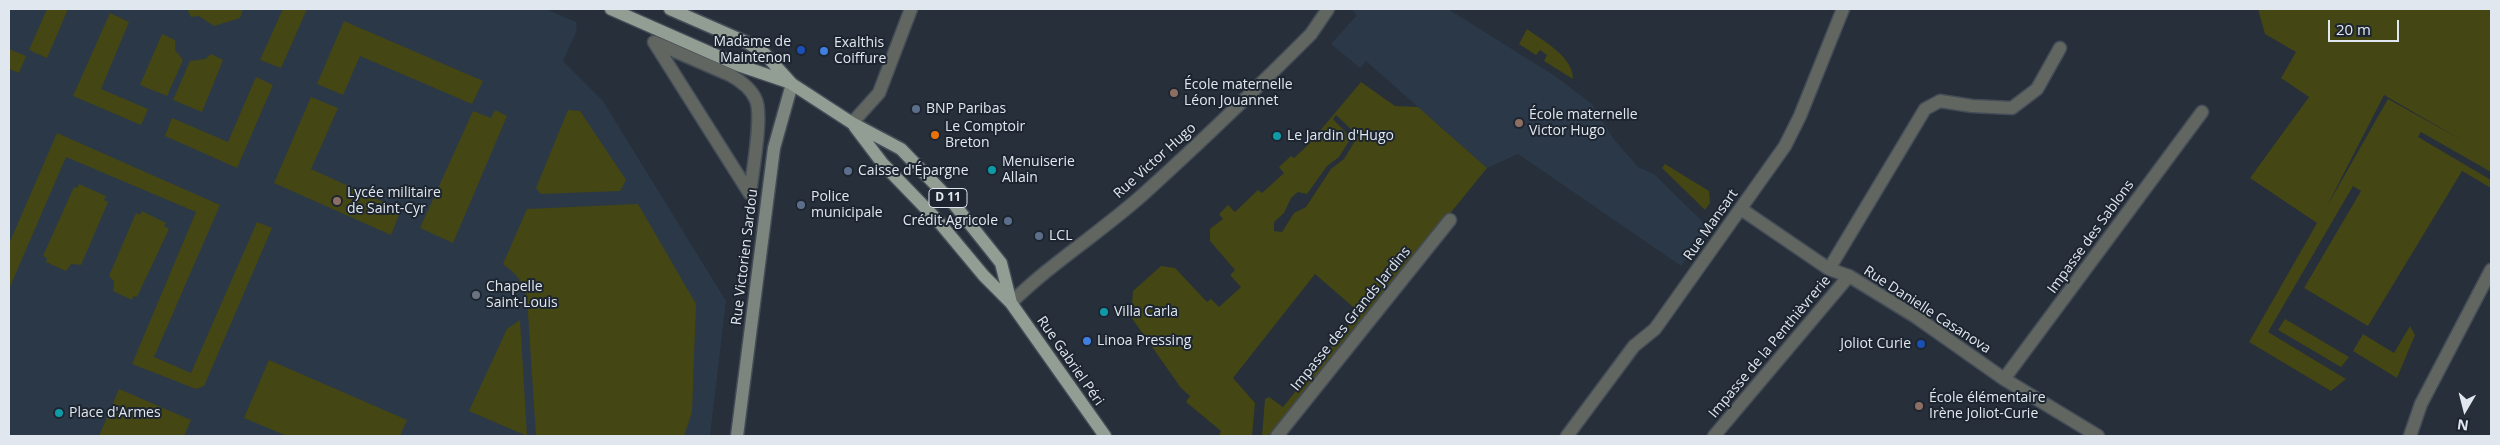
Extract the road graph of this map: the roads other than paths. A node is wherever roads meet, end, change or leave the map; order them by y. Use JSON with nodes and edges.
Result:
{"nodes":[{"id":1,"x":611,"y":9,"type":"edge"},
{"id":2,"x":670,"y":9,"type":"edge"},
{"id":3,"x":911,"y":9,"type":"edge"},
{"id":4,"x":1328,"y":9,"type":"edge"},
{"id":5,"x":1843,"y":9,"type":"edge"},
{"id":6,"x":2060,"y":48,"type":"dead end"},
{"id":7,"x":792,"y":84,"type":"junction"},
{"id":8,"x":2202,"y":112,"type":"dead end"},
{"id":9,"x":852,"y":123,"type":"junction"},
{"id":10,"x":750,"y":194,"type":"joint"},
{"id":11,"x":1741,"y":209,"type":"junction"},
{"id":12,"x":1450,"y":220,"type":"dead end"},
{"id":13,"x":1829,"y":269,"type":"junction"},
{"id":14,"x":2491,"y":270,"type":"edge"},
{"id":15,"x":1850,"y":276,"type":"junction"},
{"id":16,"x":2480,"y":291,"type":"junction"},
{"id":17,"x":2491,"y":298,"type":"edge"},
{"id":18,"x":1011,"y":303,"type":"junction"},
{"id":19,"x":2004,"y":379,"type":"junction"},
{"id":20,"x":737,"y":436,"type":"edge"},
{"id":21,"x":1105,"y":436,"type":"edge"},
{"id":22,"x":1277,"y":436,"type":"edge"},
{"id":23,"x":1567,"y":436,"type":"edge"},
{"id":24,"x":1714,"y":436,"type":"edge"},
{"id":25,"x":2098,"y":436,"type":"edge"},
{"id":26,"x":2410,"y":436,"type":"edge"}],
"edges":[{"from":1,"to":7,"type":"main road","number":"D 11"},
{"from":2,"to":7,"type":"main road","number":"D 11"},
{"from":3,"to":9,"type":"street"},
{"from":4,"to":18,"type":"street","name":"Rue Victor Hugo"},
{"from":5,"to":11,"type":"street","name":"Rue Mansart"},
{"from":6,"to":13,"type":"street","name":"Impasse de la Penthièvrerie"},
{"from":7,"to":9,"type":"main road","name":"Rue Gabriel Péri","number":"D 11"},
{"from":7,"to":20,"type":"street","name":"Rue Victorien Sardou"},
{"from":8,"to":19,"type":"street","name":"Impasse des Sablons"},
{"from":9,"to":18,"type":"main road","name":"Rue Gabriel Péri","number":"D 11"},
{"from":9,"to":18,"type":"main road","name":"Rue Gabriel Péri","number":"D 11"},
{"from":10,"to":10,"type":"street"},
{"from":11,"to":13,"type":"street","name":"Rue Danielle Casanova"},
{"from":11,"to":23,"type":"street","name":"Rue Mansart"},
{"from":12,"to":22,"type":"street","name":"Impasse des Grands Jardins"},
{"from":13,"to":15,"type":"street","name":"Rue Danielle Casanova"},
{"from":14,"to":16,"type":"street"},
{"from":15,"to":19,"type":"street","name":"Rue Danielle Casanova"},
{"from":15,"to":24,"type":"street","name":"Impasse de la Penthièvrerie"},
{"from":16,"to":17,"type":"street"},
{"from":16,"to":26,"type":"street"},
{"from":18,"to":21,"type":"main road","name":"Rue Gabriel Péri","number":"D 11"},
{"from":19,"to":25,"type":"street","name":"Rue Danielle Casanova"}]}
